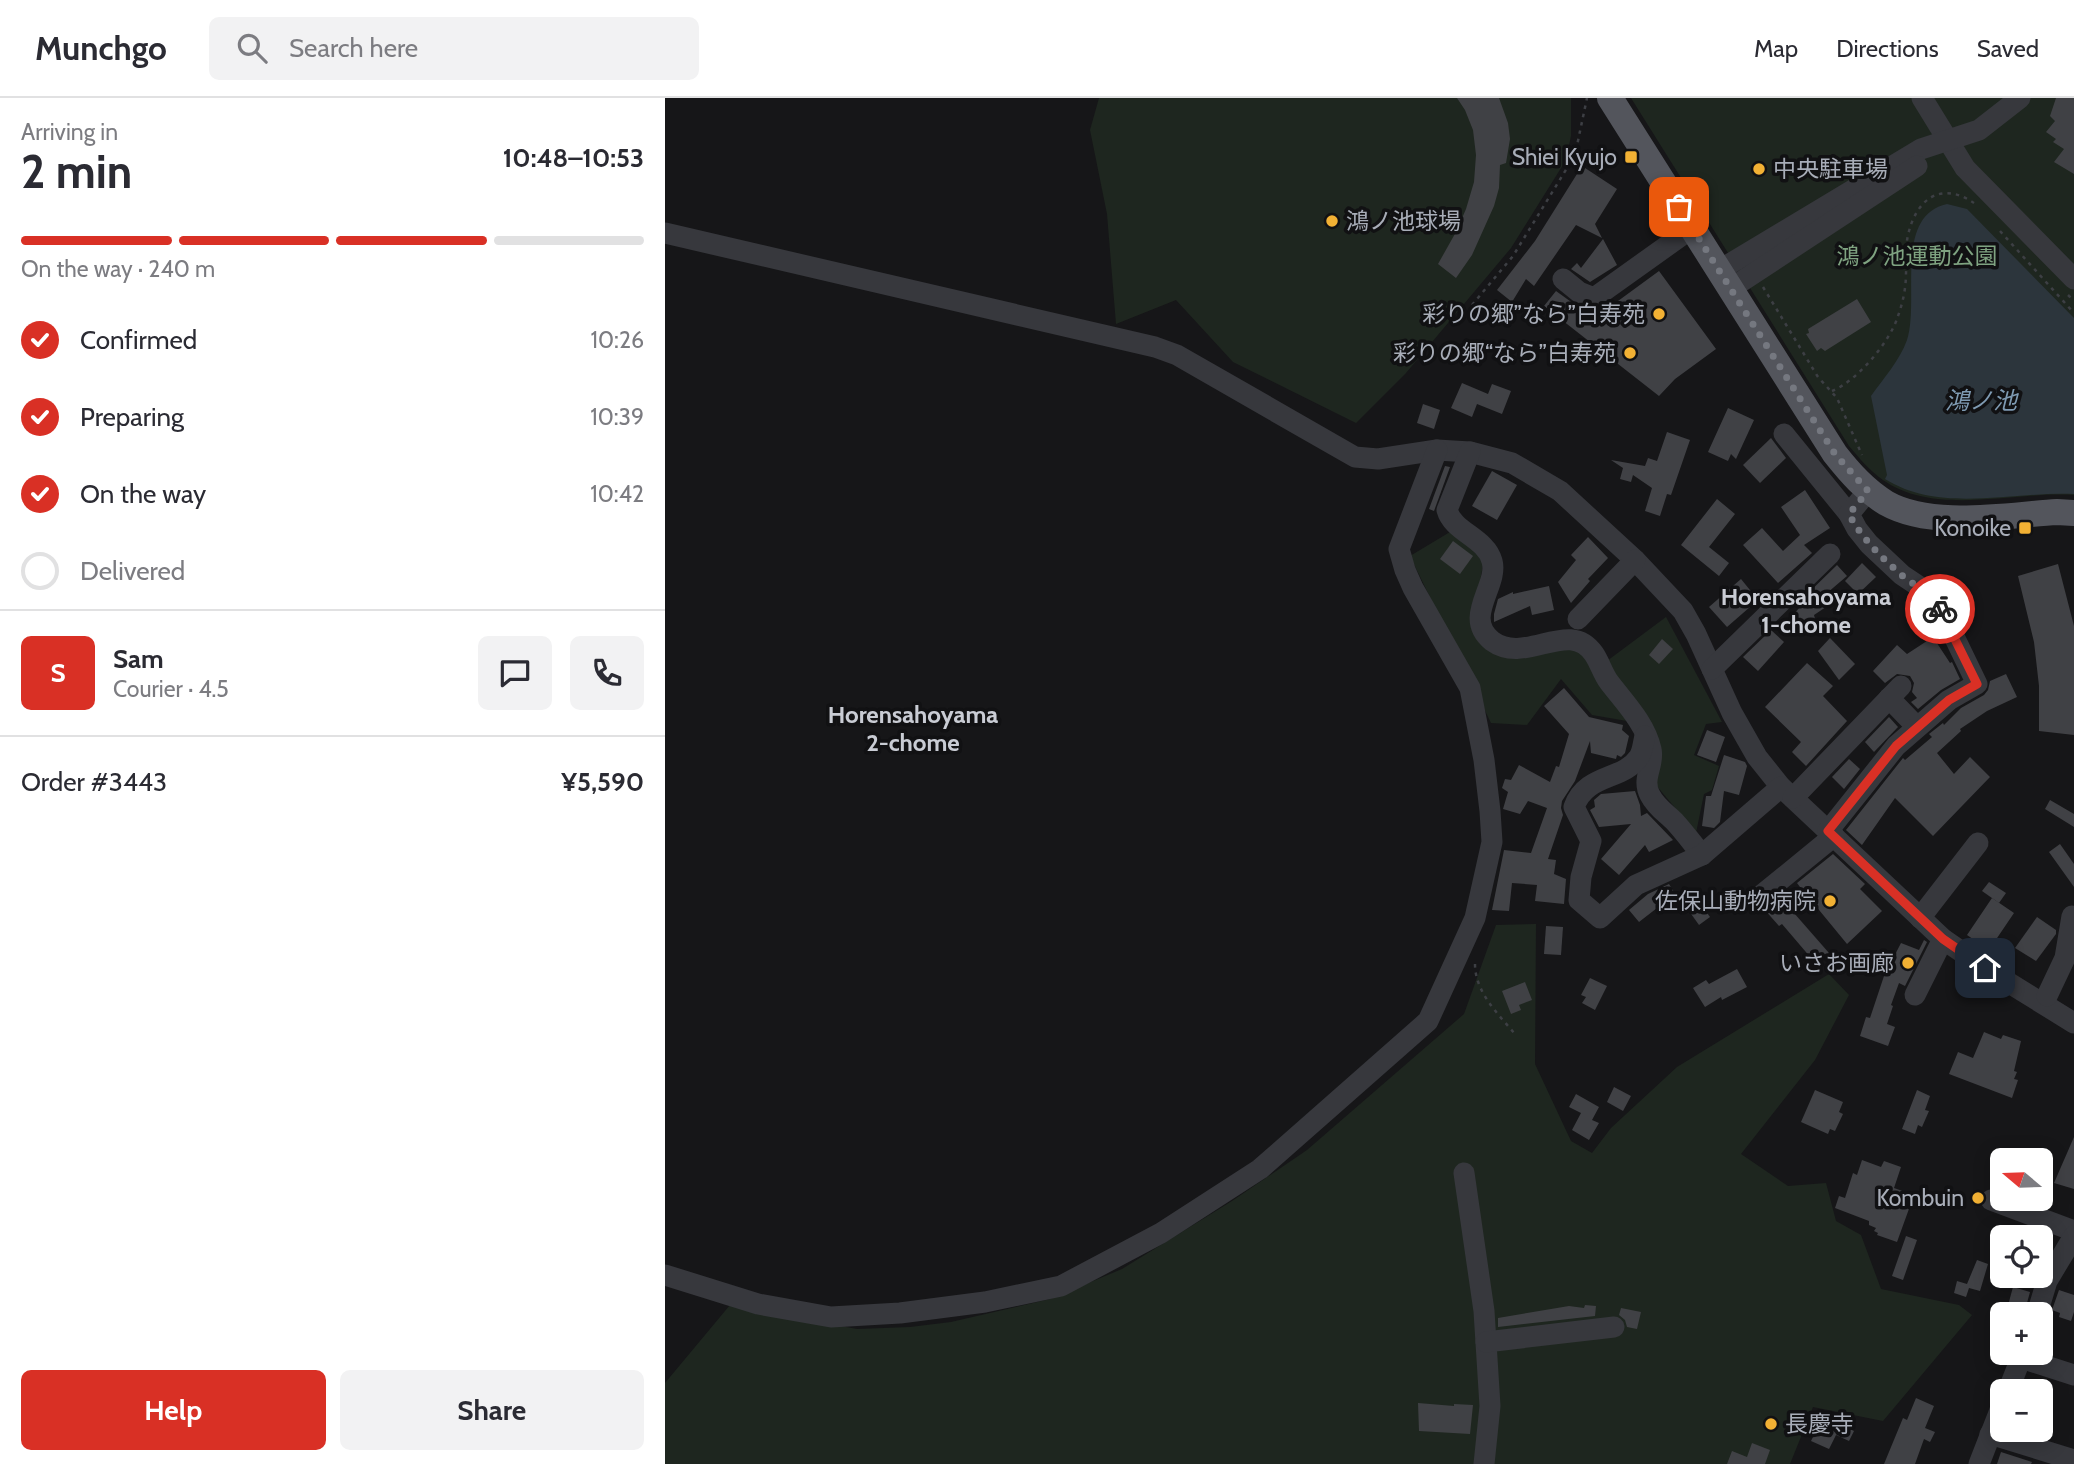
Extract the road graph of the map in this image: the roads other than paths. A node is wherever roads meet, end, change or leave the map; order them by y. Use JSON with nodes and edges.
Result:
{"nodes":[{"id":1,"x":1610,"y":98,"type":"edge"},
{"id":2,"x":1922,"y":98,"type":"edge"},
{"id":3,"x":2020,"y":98,"type":"edge"},
{"id":4,"x":1947,"y":139,"type":"junction"},
{"id":5,"x":1692,"y":228,"type":"junction"},
{"id":6,"x":665,"y":233,"type":"edge"},
{"id":7,"x":1563,"y":279,"type":"dead end"},
{"id":8,"x":2074,"y":279,"type":"edge"},
{"id":9,"x":1724,"y":280,"type":"junction"},
{"id":10,"x":1784,"y":433,"type":"dead end"},
{"id":11,"x":1437,"y":450,"type":"junction"},
{"id":12,"x":1470,"y":452,"type":"junction"},
{"id":13,"x":1868,"y":491,"type":"junction"},
{"id":14,"x":2074,"y":513,"type":"edge"},
{"id":15,"x":1849,"y":514,"type":"junction"},
{"id":16,"x":1830,"y":554,"type":"dead end"},
{"id":17,"x":1635,"y":560,"type":"junction"},
{"id":18,"x":1579,"y":619,"type":"dead end"},
{"id":19,"x":1712,"y":669,"type":"junction"},
{"id":20,"x":1917,"y":727,"type":"junction"},
{"id":21,"x":1646,"y":734,"type":"junction"},
{"id":22,"x":1787,"y":793,"type":"junction"},
{"id":23,"x":1831,"y":834,"type":"junction"},
{"id":24,"x":1978,"y":843,"type":"dead end"},
{"id":25,"x":1702,"y":855,"type":"junction"},
{"id":26,"x":1758,"y":898,"type":"dead end"},
{"id":27,"x":2072,"y":916,"type":"dead end"},
{"id":28,"x":1920,"y":918,"type":"junction"},
{"id":29,"x":1943,"y":939,"type":"junction"},
{"id":30,"x":1915,"y":995,"type":"dead end"},
{"id":31,"x":2047,"y":996,"type":"dead end"},
{"id":32,"x":2074,"y":1023,"type":"edge"},
{"id":33,"x":1464,"y":1173,"type":"dead end"},
{"id":34,"x":2019,"y":1211,"type":"edge"},
{"id":35,"x":2074,"y":1233,"type":"edge"},
{"id":36,"x":665,"y":1275,"type":"edge"},
{"id":37,"x":2041,"y":1302,"type":"edge"},
{"id":38,"x":1614,"y":1327,"type":"dead end"},
{"id":39,"x":1486,"y":1342,"type":"junction"},
{"id":40,"x":2047,"y":1365,"type":"edge"},
{"id":41,"x":2074,"y":1375,"type":"edge"},
{"id":42,"x":1990,"y":1434,"type":"edge"},
{"id":43,"x":2016,"y":1442,"type":"edge"},
{"id":44,"x":2074,"y":1460,"type":"edge"},
{"id":45,"x":1484,"y":1464,"type":"edge"},
{"id":46,"x":1979,"y":1464,"type":"edge"}],
"edges":[{"from":1,"to":5,"type":"main road"},
{"from":2,"to":4,"type":"street"},
{"from":3,"to":4,"type":"street"},
{"from":4,"to":8,"type":"street"},
{"from":4,"to":9,"type":"street"},
{"from":5,"to":7,"type":"street"},
{"from":5,"to":9,"type":"main road"},
{"from":6,"to":11,"type":"street"},
{"from":9,"to":13,"type":"main road"},
{"from":10,"to":15,"type":"street"},
{"from":11,"to":12,"type":"street"},
{"from":11,"to":36,"type":"street"},
{"from":12,"to":17,"type":"street"},
{"from":12,"to":21,"type":"street"},
{"from":13,"to":14,"type":"main road"},
{"from":13,"to":15,"type":"street"},
{"from":15,"to":20,"type":"street"},
{"from":16,"to":19,"type":"street"},
{"from":17,"to":18,"type":"street"},
{"from":17,"to":19,"type":"street"},
{"from":19,"to":22,"type":"street"},
{"from":20,"to":22,"type":"street"},
{"from":20,"to":23,"type":"street"},
{"from":21,"to":25,"type":"street"},
{"from":21,"to":25,"type":"street"},
{"from":22,"to":23,"type":"street"},
{"from":22,"to":25,"type":"street"},
{"from":23,"to":26,"type":"street"},
{"from":23,"to":28,"type":"street"},
{"from":24,"to":28,"type":"street"},
{"from":27,"to":31,"type":"street"},
{"from":28,"to":29,"type":"street"},
{"from":29,"to":30,"type":"street"},
{"from":29,"to":32,"type":"street"},
{"from":33,"to":39,"type":"street"},
{"from":34,"to":35,"type":"street"},
{"from":35,"to":37,"type":"street"},
{"from":38,"to":39,"type":"street"},
{"from":39,"to":45,"type":"street"},
{"from":40,"to":41,"type":"street"},
{"from":42,"to":46,"type":"street"},
{"from":43,"to":44,"type":"street"}]}
